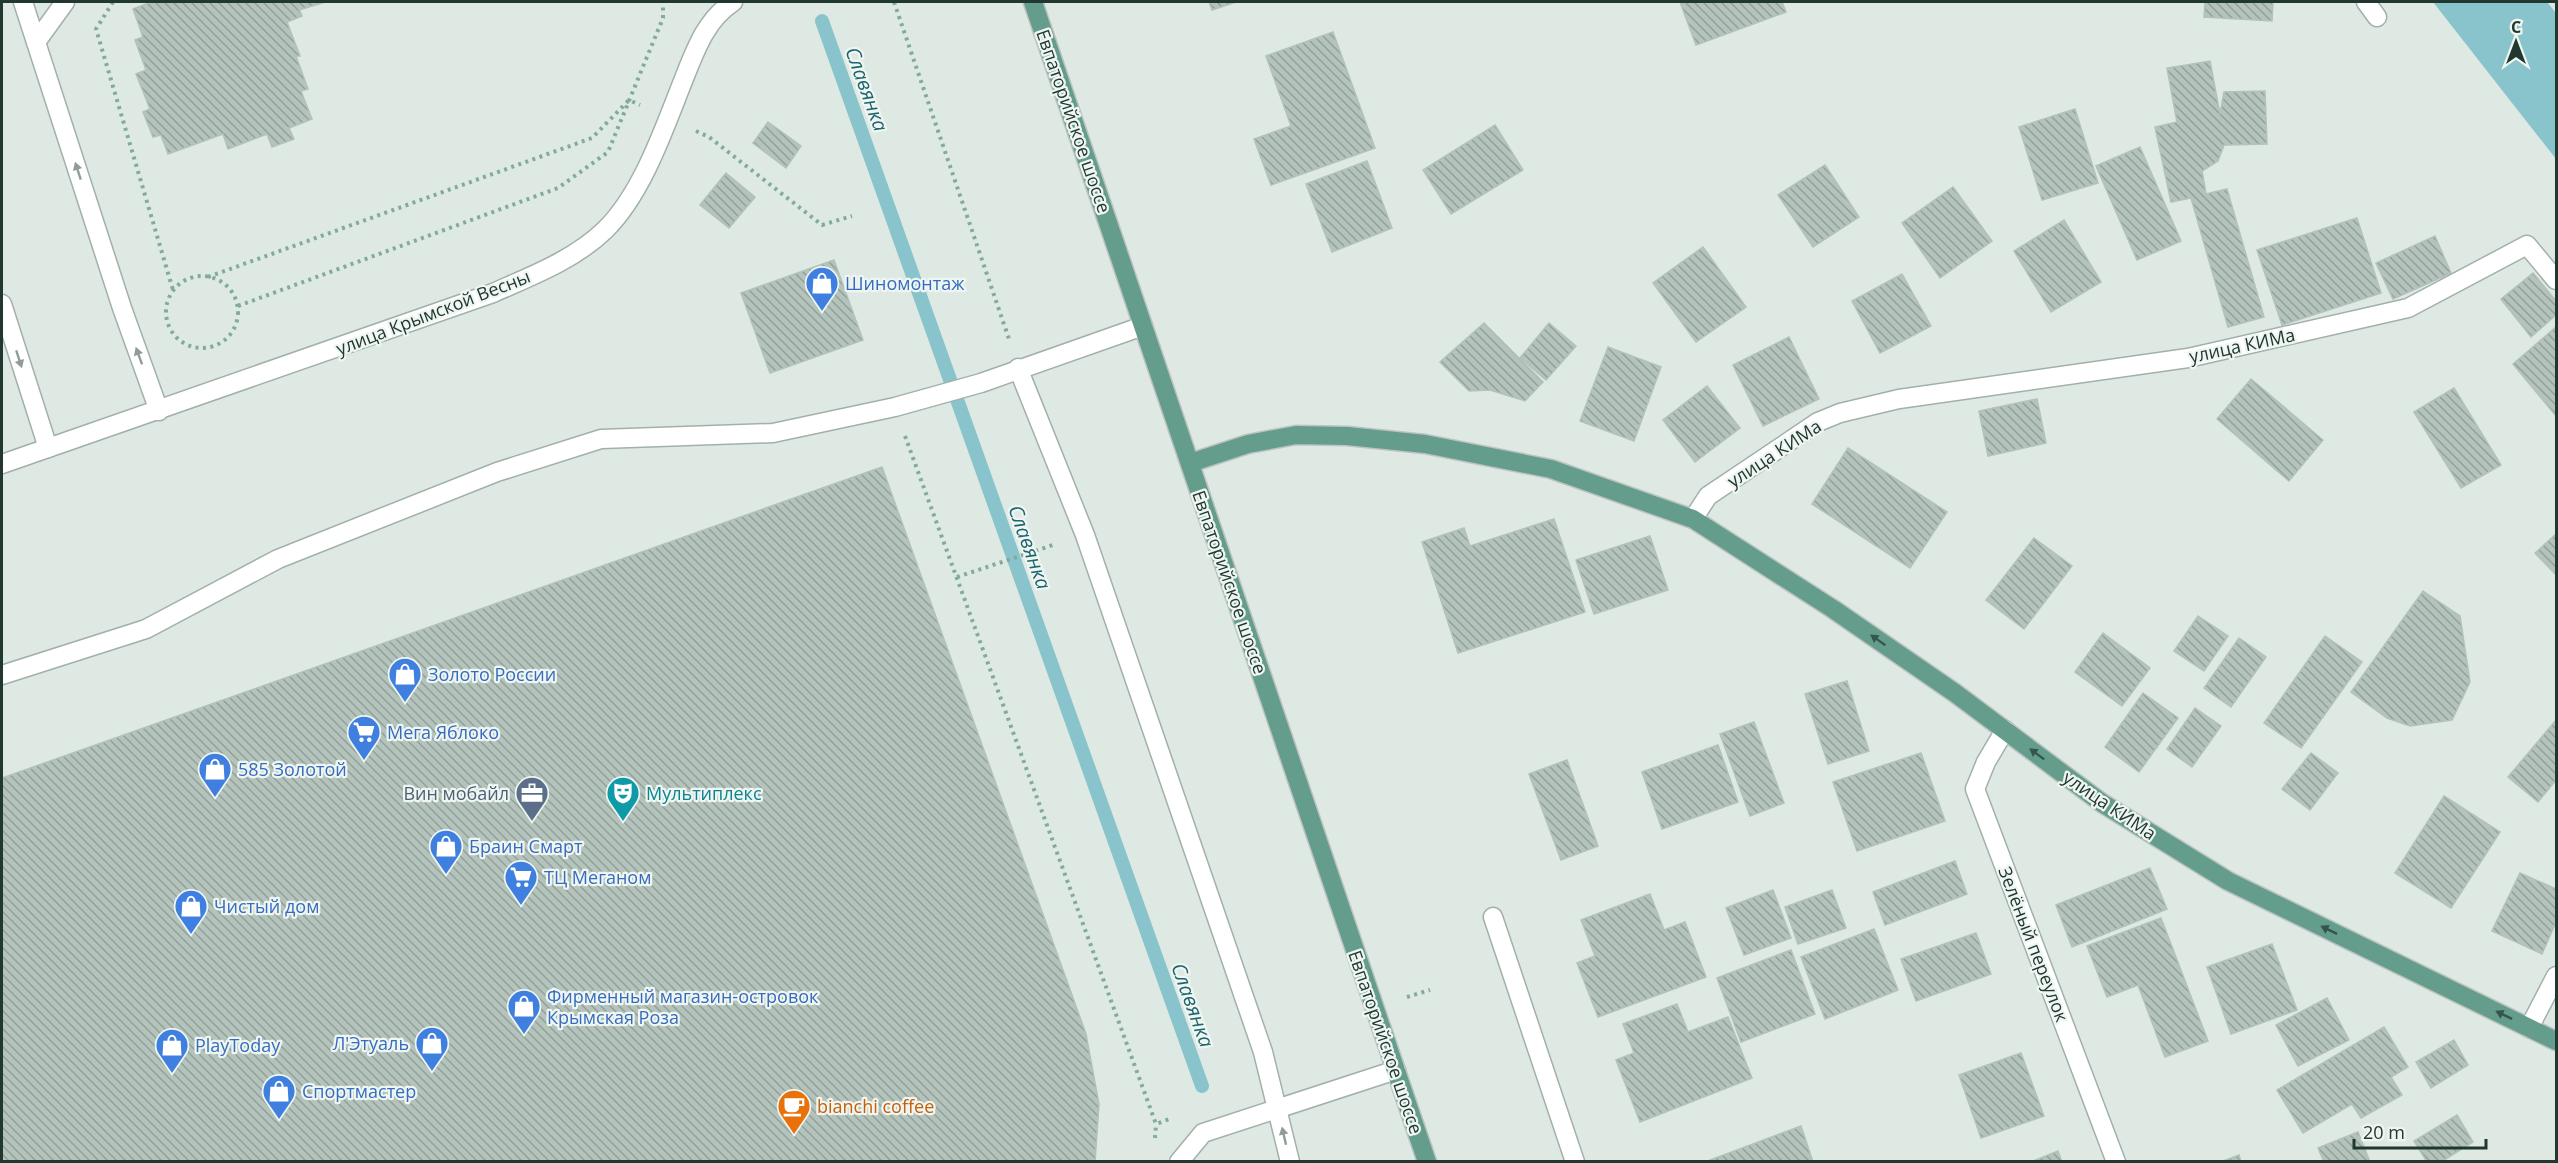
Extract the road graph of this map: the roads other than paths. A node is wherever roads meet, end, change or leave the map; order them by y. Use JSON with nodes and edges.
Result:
{"nodes":[{"id":1,"x":23,"y":2,"type":"edge"},
{"id":2,"x":65,"y":2,"type":"edge"},
{"id":3,"x":733,"y":2,"type":"edge"},
{"id":4,"x":1033,"y":2,"type":"edge"},
{"id":5,"x":2366,"y":2,"type":"edge"},
{"id":6,"x":2377,"y":17,"type":"dead end"},
{"id":7,"x":36,"y":42,"type":"junction"},
{"id":8,"x":2556,"y":279,"type":"edge"},
{"id":9,"x":2,"y":304,"type":"edge"},
{"id":10,"x":1143,"y":326,"type":"junction"},
{"id":11,"x":1018,"y":368,"type":"junction"},
{"id":12,"x":159,"y":411,"type":"junction"},
{"id":13,"x":48,"y":448,"type":"junction"},
{"id":14,"x":1190,"y":463,"type":"junction"},
{"id":15,"x":2,"y":465,"type":"edge"},
{"id":16,"x":1693,"y":519,"type":"junction"},
{"id":17,"x":2,"y":675,"type":"edge"},
{"id":18,"x":2005,"y":730,"type":"junction"},
{"id":19,"x":1493,"y":917,"type":"dead end"},
{"id":20,"x":2556,"y":976,"type":"edge"},
{"id":21,"x":2529,"y":1028,"type":"junction"},
{"id":22,"x":2556,"y":1041,"type":"edge"},
{"id":23,"x":1396,"y":1070,"type":"junction"},
{"id":24,"x":1278,"y":1110,"type":"junction"},
{"id":25,"x":1179,"y":1161,"type":"edge"},
{"id":26,"x":1290,"y":1161,"type":"edge"},
{"id":27,"x":1427,"y":1161,"type":"edge"},
{"id":28,"x":1575,"y":1161,"type":"edge"},
{"id":29,"x":2116,"y":1161,"type":"edge"}],
"edges":[{"from":1,"to":7,"type":"street"},
{"from":2,"to":7,"type":"street"},
{"from":3,"to":12,"type":"street","name":"улица Крымской Весны"},
{"from":4,"to":10,"type":"main road","name":"Евпаторийское шоссе"},
{"from":5,"to":6,"type":"street"},
{"from":12,"to":7,"type":"street","one_way":true},
{"from":8,"to":16,"type":"street","name":"улица КИМа"},
{"from":9,"to":13,"type":"street","one_way":true},
{"from":10,"to":11,"type":"street"},
{"from":10,"to":14,"type":"main road","name":"Евпаторийское шоссе"},
{"from":11,"to":17,"type":"street"},
{"from":11,"to":24,"type":"street"},
{"from":12,"to":13,"type":"street","name":"улица Крымской Весны"},
{"from":13,"to":15,"type":"street","name":"улица Крымской Весны"},
{"from":14,"to":16,"type":"main road","name":"улица КИМа"},
{"from":14,"to":23,"type":"main road","name":"Евпаторийское шоссе"},
{"from":18,"to":16,"type":"main road","name":"улица КИМа","one_way":true},
{"from":21,"to":18,"type":"main road","name":"улица КИМа","one_way":true},
{"from":18,"to":29,"type":"street","name":"Зелёный переулок"},
{"from":19,"to":28,"type":"street"},
{"from":20,"to":21,"type":"street"},
{"from":21,"to":22,"type":"main road","name":"улица КИМа"},
{"from":23,"to":24,"type":"street"},
{"from":23,"to":27,"type":"main road","name":"Евпаторийское шоссе"},
{"from":24,"to":25,"type":"street"},
{"from":26,"to":24,"type":"street","one_way":true}]}
